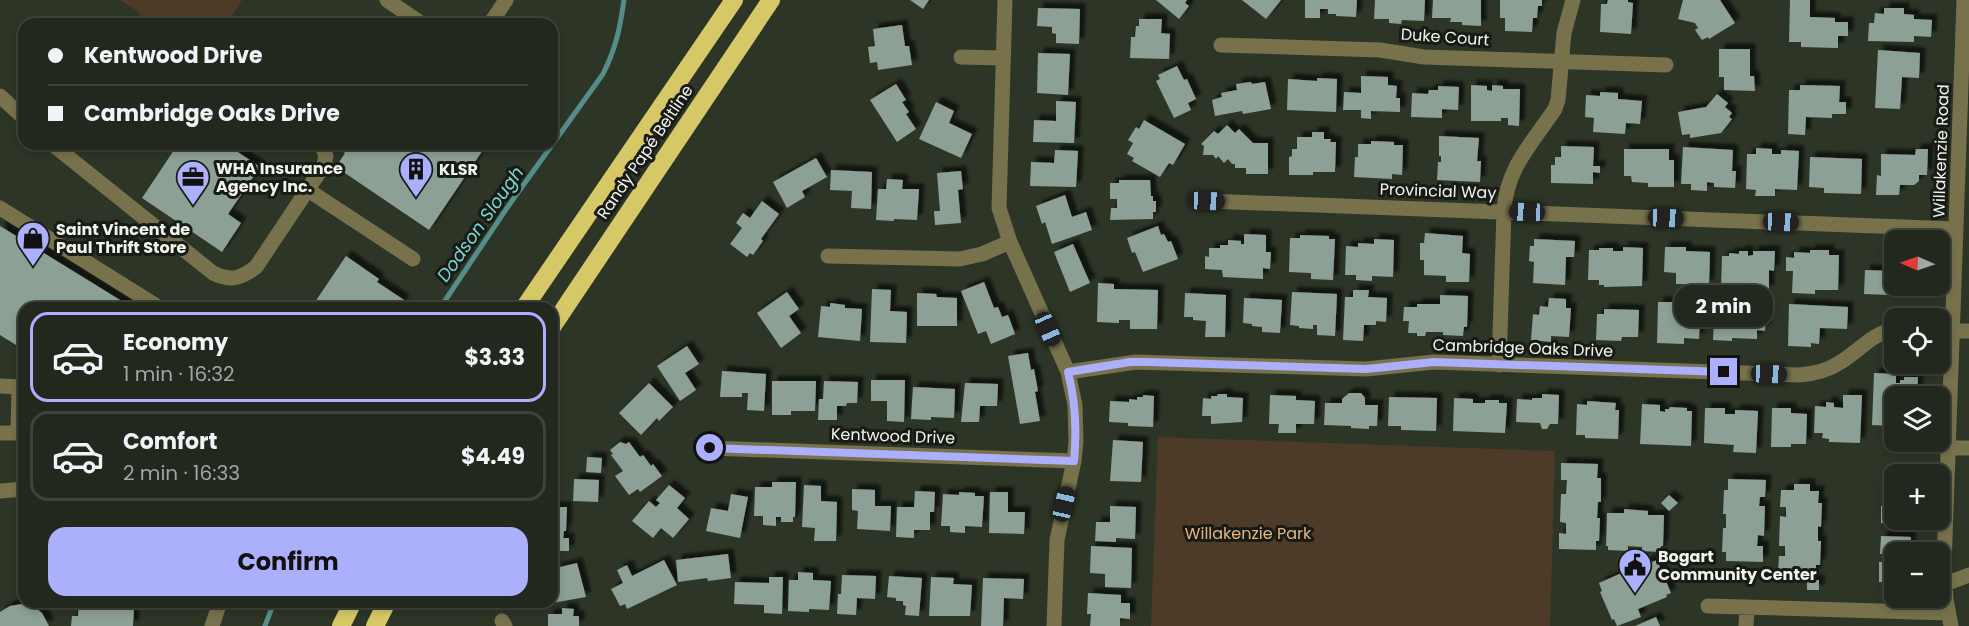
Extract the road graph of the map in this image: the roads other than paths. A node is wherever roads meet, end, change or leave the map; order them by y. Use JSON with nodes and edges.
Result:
{"nodes":[{"id":1,"x":387,"y":0,"type":"edge"},
{"id":2,"x":506,"y":0,"type":"edge"},
{"id":3,"x":734,"y":0,"type":"edge"},
{"id":4,"x":771,"y":0,"type":"edge"},
{"id":5,"x":1005,"y":0,"type":"edge"},
{"id":6,"x":1573,"y":0,"type":"edge"},
{"id":7,"x":1964,"y":0,"type":"edge"},
{"id":8,"x":413,"y":18,"type":"edge"},
{"id":9,"x":494,"y":18,"type":"edge"},
{"id":10,"x":1221,"y":45,"type":"dead end"},
{"id":11,"x":961,"y":57,"type":"dead end"},
{"id":12,"x":1002,"y":58,"type":"junction"},
{"id":13,"x":1562,"y":61,"type":"junction"},
{"id":14,"x":1666,"y":65,"type":"dead end"},
{"id":15,"x":0,"y":96,"type":"edge"},
{"id":16,"x":18,"y":112,"type":"edge"},
{"id":17,"x":59,"y":150,"type":"edge"},
{"id":18,"x":324,"y":150,"type":"edge"},
{"id":19,"x":1963,"y":184,"type":"edge"},
{"id":20,"x":308,"y":190,"type":"junction"},
{"id":21,"x":1207,"y":201,"type":"dead end"},
{"id":22,"x":0,"y":208,"type":"edge"},
{"id":23,"x":1504,"y":212,"type":"junction"},
{"id":24,"x":1956,"y":229,"type":"junction"},
{"id":25,"x":1010,"y":242,"type":"junction"},
{"id":26,"x":828,"y":256,"type":"dead end"},
{"id":27,"x":414,"y":259,"type":"dead end"},
{"id":28,"x":150,"y":302,"type":"edge"},
{"id":29,"x":528,"y":302,"type":"edge"},
{"id":30,"x":1948,"y":308,"type":"edge"},
{"id":31,"x":558,"y":318,"type":"edge"},
{"id":32,"x":1950,"y":331,"type":"edge"},
{"id":33,"x":1969,"y":331,"type":"edge"},
{"id":34,"x":1884,"y":333,"type":"edge"},
{"id":35,"x":1499,"y":365,"type":"junction"},
{"id":36,"x":1068,"y":372,"type":"junction"},
{"id":37,"x":0,"y":386,"type":"edge"},
{"id":38,"x":18,"y":387,"type":"edge"},
{"id":39,"x":0,"y":433,"type":"edge"},
{"id":40,"x":18,"y":433,"type":"edge"},
{"id":41,"x":710,"y":448,"type":"dead end"},
{"id":42,"x":1950,"y":448,"type":"edge"},
{"id":43,"x":1969,"y":448,"type":"edge"},
{"id":44,"x":1948,"y":452,"type":"edge"},
{"id":45,"x":1074,"y":461,"type":"junction"},
{"id":46,"x":18,"y":490,"type":"edge"},
{"id":47,"x":0,"y":491,"type":"edge"},
{"id":48,"x":1946,"y":542,"type":"edge"},
{"id":49,"x":1969,"y":575,"type":"edge"},
{"id":50,"x":1950,"y":582,"type":"edge"},
{"id":51,"x":1708,"y":606,"type":"dead end"},
{"id":52,"x":1747,"y":607,"type":"junction"},
{"id":53,"x":218,"y":608,"type":"edge"},
{"id":54,"x":350,"y":608,"type":"edge"},
{"id":55,"x":1950,"y":620,"type":"edge"},
{"id":56,"x":212,"y":626,"type":"edge"},
{"id":57,"x":341,"y":626,"type":"edge"},
{"id":58,"x":1054,"y":626,"type":"edge"},
{"id":59,"x":1746,"y":626,"type":"edge"}],
"edges":[{"from":1,"to":8,"type":"street"},
{"from":2,"to":9,"type":"street"},
{"from":3,"to":29,"type":"highway","name":"Randy Papé Beltline"},
{"from":4,"to":31,"type":"highway","name":"Randy Papé Beltline"},
{"from":5,"to":12,"type":"street"},
{"from":6,"to":13,"type":"street"},
{"from":7,"to":19,"type":"street","name":"Willakenzie Road"},
{"from":10,"to":13,"type":"street","name":"Duke Court"},
{"from":11,"to":12,"type":"street"},
{"from":12,"to":25,"type":"street"},
{"from":13,"to":14,"type":"street","name":"Duke Court"},
{"from":13,"to":23,"type":"street"},
{"from":15,"to":16,"type":"street"},
{"from":17,"to":20,"type":"street"},
{"from":18,"to":20,"type":"street"},
{"from":19,"to":24,"type":"street","name":"Willakenzie Road"},
{"from":20,"to":27,"type":"street"},
{"from":21,"to":23,"type":"street","name":"Provincial Way"},
{"from":22,"to":28,"type":"street"},
{"from":23,"to":24,"type":"street","name":"Provincial Way"},
{"from":23,"to":35,"type":"street"},
{"from":24,"to":30,"type":"street","name":"Willakenzie Road"},
{"from":25,"to":26,"type":"street"},
{"from":25,"to":36,"type":"street"},
{"from":32,"to":33,"type":"street"},
{"from":34,"to":35,"type":"street","name":"Cambridge Oaks Drive"},
{"from":35,"to":36,"type":"street","name":"Cambridge Oaks Drive"},
{"from":36,"to":45,"type":"street"},
{"from":37,"to":38,"type":"street"},
{"from":39,"to":40,"type":"street"},
{"from":41,"to":45,"type":"street","name":"Kentwood Drive"},
{"from":42,"to":43,"type":"street"},
{"from":44,"to":48,"type":"street","name":"Willakenzie Road"},
{"from":45,"to":58,"type":"street"},
{"from":46,"to":47,"type":"street"},
{"from":49,"to":50,"type":"street"},
{"from":51,"to":52,"type":"street"},
{"from":52,"to":55,"type":"street"},
{"from":52,"to":59,"type":"street"},
{"from":53,"to":56,"type":"street"},
{"from":54,"to":57,"type":"highway"}]}
